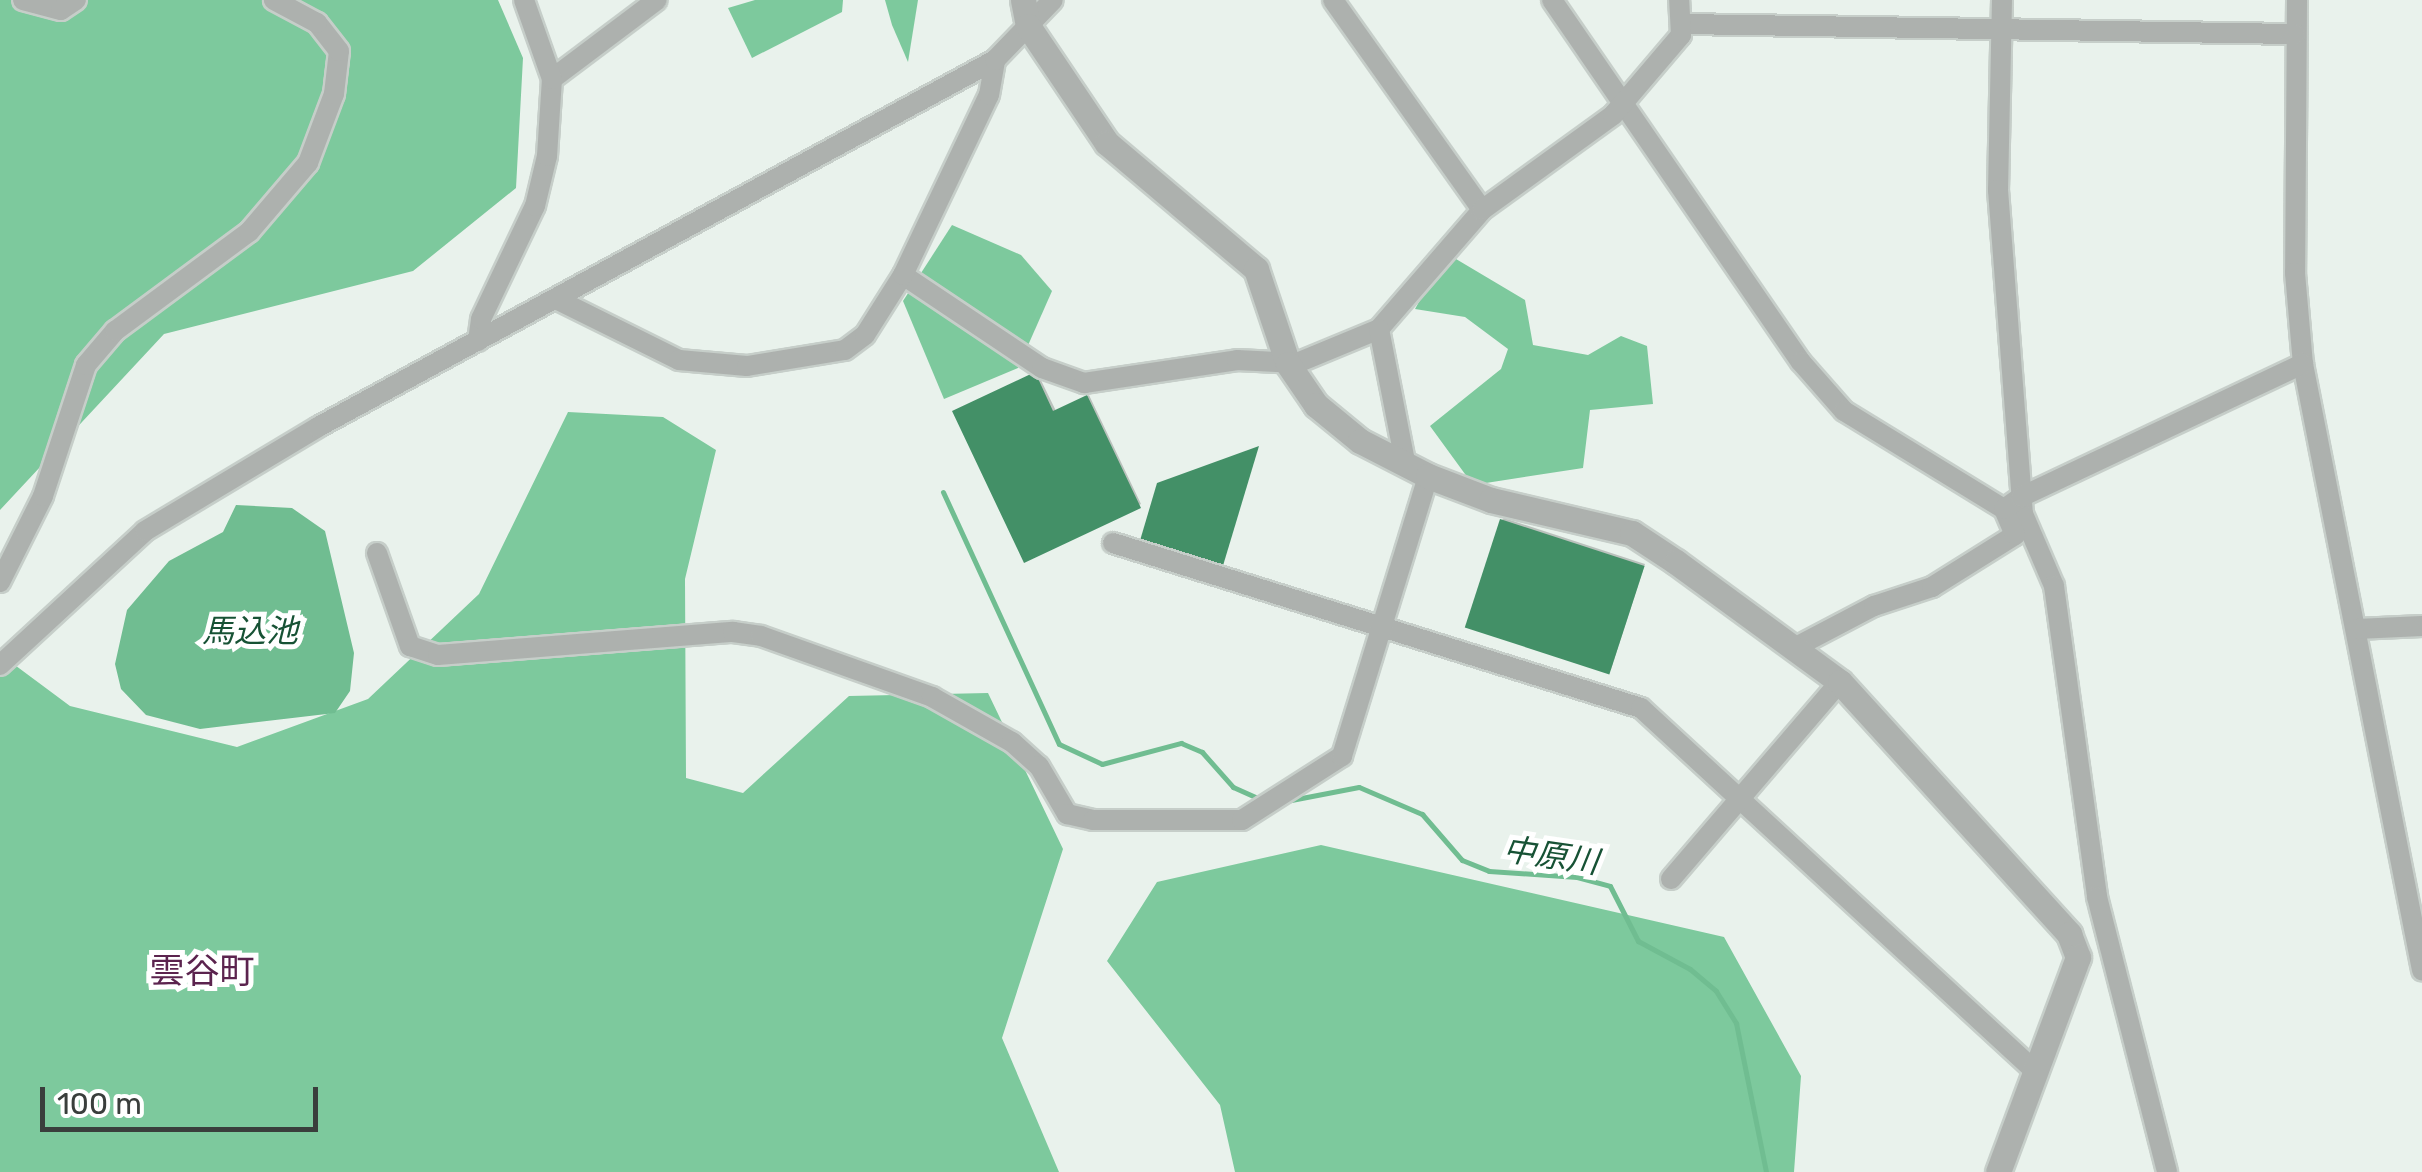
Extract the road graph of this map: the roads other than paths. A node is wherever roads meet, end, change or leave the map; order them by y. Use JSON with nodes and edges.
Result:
{"nodes":[{"id":1,"x":23,"y":0,"type":"edge"},
{"id":2,"x":76,"y":0,"type":"edge"},
{"id":3,"x":274,"y":0,"type":"edge"},
{"id":4,"x":524,"y":0,"type":"edge"},
{"id":5,"x":657,"y":0,"type":"edge"},
{"id":6,"x":1023,"y":0,"type":"edge"},
{"id":7,"x":1053,"y":0,"type":"edge"},
{"id":8,"x":1334,"y":0,"type":"edge"},
{"id":9,"x":1552,"y":0,"type":"edge"},
{"id":10,"x":1680,"y":0,"type":"edge"},
{"id":11,"x":2002,"y":0,"type":"edge"},
{"id":12,"x":2297,"y":0,"type":"edge"},
{"id":13,"x":1683,"y":24,"type":"junction"},
{"id":14,"x":1028,"y":26,"type":"junction"},
{"id":15,"x":2002,"y":32,"type":"junction"},
{"id":16,"x":2296,"y":34,"type":"junction"},
{"id":17,"x":995,"y":60,"type":"junction"},
{"id":18,"x":552,"y":79,"type":"junction"},
{"id":19,"x":1624,"y":100,"type":"junction"},
{"id":20,"x":1482,"y":210,"type":"junction"},
{"id":21,"x":902,"y":275,"type":"junction"},
{"id":22,"x":556,"y":299,"type":"junction"},
{"id":23,"x":1379,"y":330,"type":"junction"},
{"id":24,"x":478,"y":341,"type":"junction"},
{"id":25,"x":1288,"y":364,"type":"junction"},
{"id":26,"x":2303,"y":364,"type":"junction"},
{"id":27,"x":1404,"y":461,"type":"junction"},
{"id":28,"x":1428,"y":476,"type":"junction"},
{"id":29,"x":2013,"y":503,"type":"junction"},
{"id":30,"x":1113,"y":543,"type":"dead end"},
{"id":31,"x":378,"y":553,"type":"dead end"},
{"id":32,"x":0,"y":582,"type":"edge"},
{"id":33,"x":1380,"y":626,"type":"junction"},
{"id":34,"x":2422,"y":626,"type":"edge"},
{"id":35,"x":2357,"y":629,"type":"junction"},
{"id":36,"x":1792,"y":650,"type":"junction"},
{"id":37,"x":0,"y":664,"type":"edge"},
{"id":38,"x":1840,"y":682,"type":"junction"},
{"id":39,"x":1741,"y":798,"type":"junction"},
{"id":40,"x":1671,"y":880,"type":"dead end"},
{"id":41,"x":2101,"y":917,"type":"junction"},
{"id":42,"x":2068,"y":934,"type":"junction"},
{"id":43,"x":2422,"y":970,"type":"edge"},
{"id":44,"x":2034,"y":1070,"type":"junction"},
{"id":45,"x":1998,"y":1172,"type":"edge"},
{"id":46,"x":2167,"y":1172,"type":"edge"}],
"edges":[{"from":1,"to":2,"type":"street"},
{"from":3,"to":32,"type":"street"},
{"from":4,"to":18,"type":"street"},
{"from":5,"to":18,"type":"street"},
{"from":6,"to":14,"type":"street"},
{"from":7,"to":14,"type":"street"},
{"from":8,"to":20,"type":"street"},
{"from":9,"to":19,"type":"street"},
{"from":10,"to":13,"type":"street"},
{"from":11,"to":15,"type":"street"},
{"from":12,"to":16,"type":"street"},
{"from":13,"to":15,"type":"street"},
{"from":13,"to":19,"type":"street"},
{"from":14,"to":17,"type":"street"},
{"from":14,"to":25,"type":"street"},
{"from":15,"to":16,"type":"street"},
{"from":15,"to":29,"type":"street"},
{"from":16,"to":26,"type":"street"},
{"from":17,"to":21,"type":"street"},
{"from":17,"to":22,"type":"street"},
{"from":18,"to":24,"type":"street"},
{"from":19,"to":20,"type":"street"},
{"from":19,"to":29,"type":"street"},
{"from":20,"to":23,"type":"street"},
{"from":21,"to":22,"type":"street"},
{"from":21,"to":25,"type":"street"},
{"from":22,"to":24,"type":"street"},
{"from":23,"to":25,"type":"street"},
{"from":23,"to":27,"type":"street"},
{"from":24,"to":37,"type":"street"},
{"from":25,"to":27,"type":"street"},
{"from":26,"to":29,"type":"street"},
{"from":26,"to":35,"type":"street"},
{"from":27,"to":28,"type":"street"},
{"from":28,"to":33,"type":"street"},
{"from":28,"to":36,"type":"street"},
{"from":29,"to":36,"type":"street"},
{"from":29,"to":41,"type":"street"},
{"from":30,"to":33,"type":"street"},
{"from":31,"to":33,"type":"street"},
{"from":33,"to":39,"type":"street"},
{"from":34,"to":35,"type":"street"},
{"from":35,"to":43,"type":"street"},
{"from":36,"to":38,"type":"street"},
{"from":38,"to":39,"type":"street"},
{"from":38,"to":42,"type":"street"},
{"from":39,"to":40,"type":"street"},
{"from":39,"to":44,"type":"street"},
{"from":41,"to":42,"type":"street"},
{"from":41,"to":46,"type":"street"},
{"from":42,"to":44,"type":"street"},
{"from":44,"to":45,"type":"street"}]}
